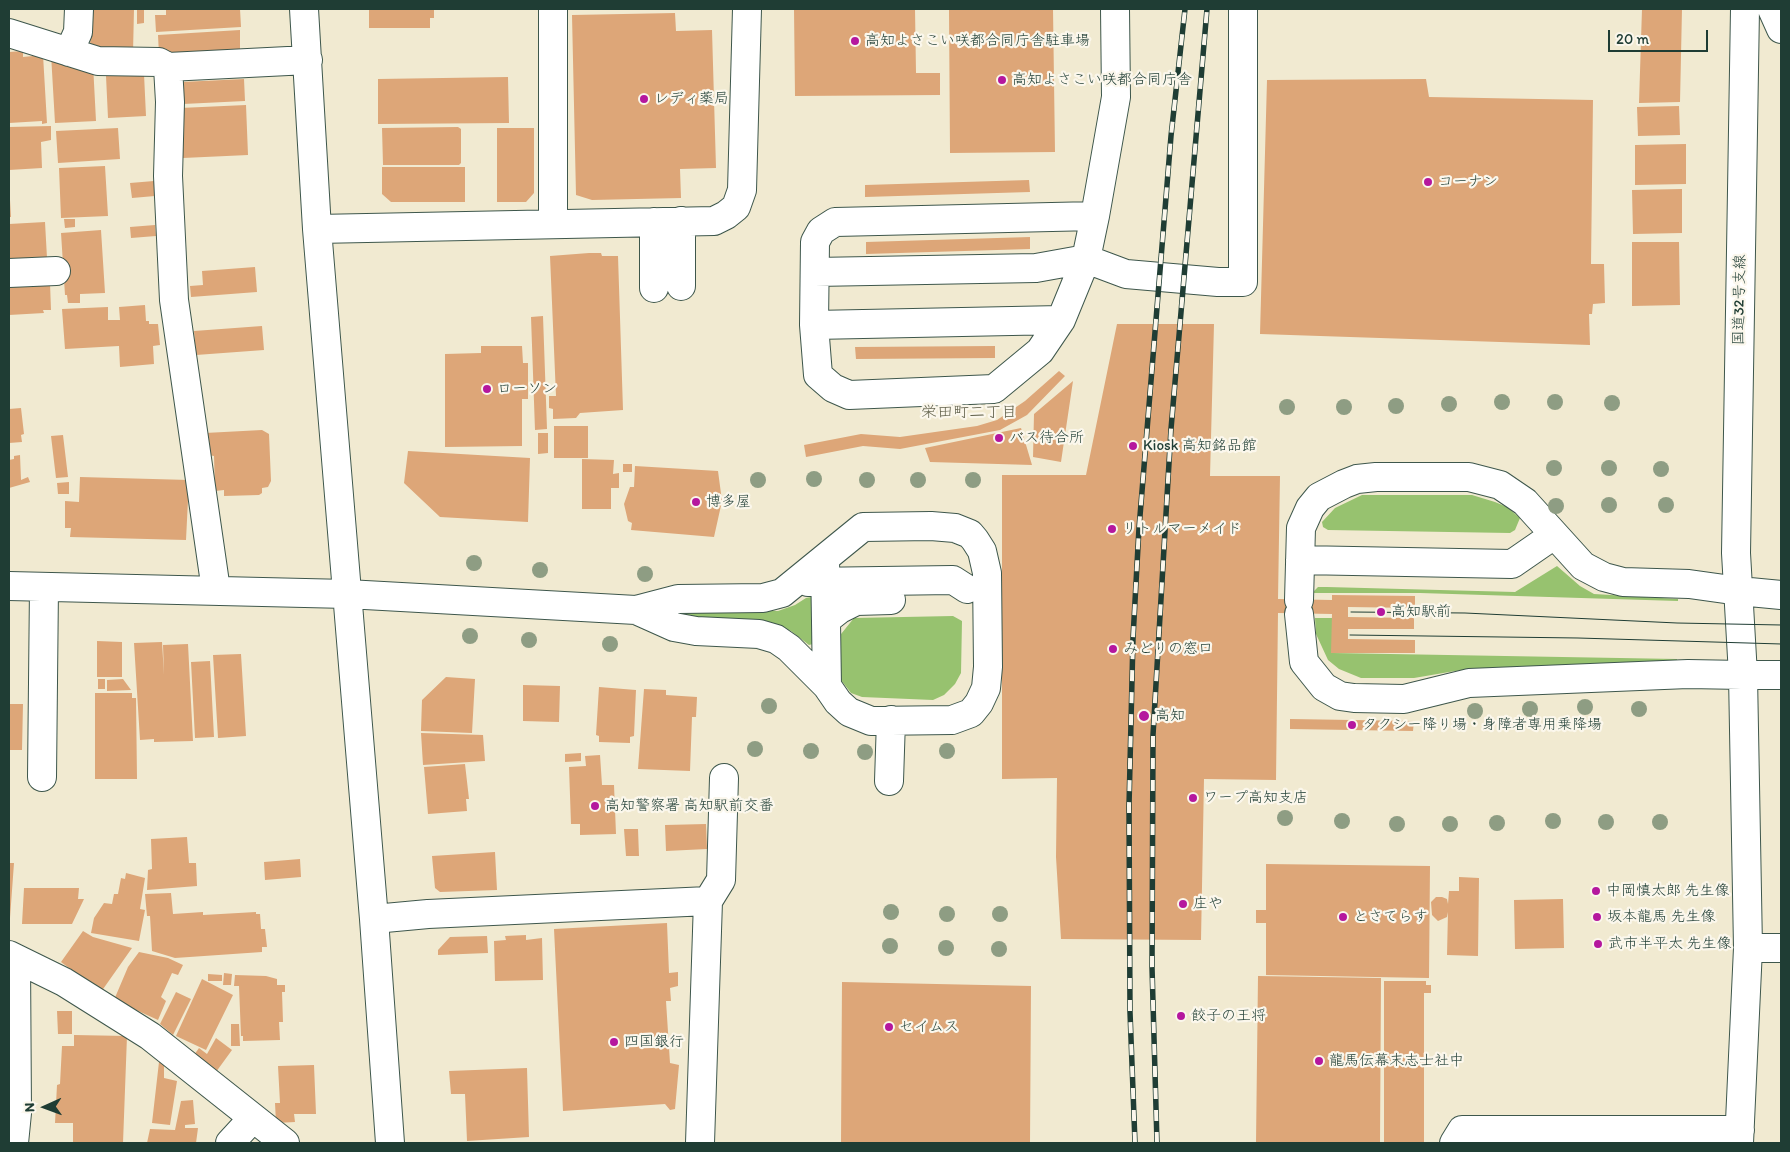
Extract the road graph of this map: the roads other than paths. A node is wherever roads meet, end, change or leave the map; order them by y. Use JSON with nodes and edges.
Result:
{"nodes":[{"id":1,"x":79,"y":9,"type":"edge"},
{"id":2,"x":304,"y":9,"type":"edge"},
{"id":3,"x":553,"y":9,"type":"edge"},
{"id":4,"x":747,"y":9,"type":"edge"},
{"id":5,"x":1115,"y":9,"type":"edge"},
{"id":6,"x":1243,"y":9,"type":"edge"},
{"id":7,"x":1745,"y":9,"type":"edge"},
{"id":8,"x":1772,"y":9,"type":"edge"},
{"id":9,"x":1781,"y":29,"type":"edge"},
{"id":10,"x":9,"y":32,"type":"edge"},
{"id":11,"x":69,"y":52,"type":"junction"},
{"id":12,"x":308,"y":60,"type":"junction"},
{"id":13,"x":168,"y":67,"type":"junction"},
{"id":14,"x":1095,"y":216,"type":"junction"},
{"id":15,"x":681,"y":221,"type":"junction"},
{"id":16,"x":654,"y":222,"type":"junction"},
{"id":17,"x":553,"y":223,"type":"junction"},
{"id":18,"x":317,"y":229,"type":"junction"},
{"id":19,"x":1086,"y":260,"type":"junction"},
{"id":20,"x":56,"y":271,"type":"dead end"},
{"id":21,"x":815,"y":272,"type":"junction"},
{"id":22,"x":9,"y":273,"type":"edge"},
{"id":23,"x":681,"y":286,"type":"dead end"},
{"id":24,"x":654,"y":288,"type":"dead end"},
{"id":25,"x":1062,"y":320,"type":"junction"},
{"id":26,"x":814,"y":325,"type":"junction"},
{"id":27,"x":1554,"y":536,"type":"junction"},
{"id":28,"x":1300,"y":560,"type":"junction"},
{"id":29,"x":826,"y":571,"type":"junction"},
{"id":30,"x":9,"y":586,"type":"edge"},
{"id":31,"x":44,"y":587,"type":"junction"},
{"id":32,"x":216,"y":590,"type":"junction"},
{"id":33,"x":1739,"y":591,"type":"junction"},
{"id":34,"x":977,"y":592,"type":"junction"},
{"id":35,"x":347,"y":594,"type":"junction"},
{"id":36,"x":1781,"y":595,"type":"edge"},
{"id":37,"x":636,"y":610,"type":"junction"},
{"id":38,"x":826,"y":620,"type":"junction"},
{"id":39,"x":1743,"y":675,"type":"junction"},
{"id":40,"x":1781,"y":675,"type":"edge"},
{"id":41,"x":826,"y":686,"type":"junction"},
{"id":42,"x":891,"y":720,"type":"junction"},
{"id":43,"x":42,"y":777,"type":"dead end"},
{"id":44,"x":724,"y":778,"type":"dead end"},
{"id":45,"x":889,"y":781,"type":"dead end"},
{"id":46,"x":708,"y":901,"type":"junction"},
{"id":47,"x":374,"y":919,"type":"junction"},
{"id":48,"x":1748,"y":948,"type":"junction"},
{"id":49,"x":1781,"y":948,"type":"edge"},
{"id":50,"x":11,"y":959,"type":"edge"},
{"id":51,"x":13,"y":1116,"type":"edge"},
{"id":52,"x":254,"y":1118,"type":"junction"},
{"id":53,"x":1739,"y":1136,"type":"edge"},
{"id":54,"x":14,"y":1143,"type":"edge"},
{"id":55,"x":230,"y":1143,"type":"edge"},
{"id":56,"x":286,"y":1143,"type":"edge"},
{"id":57,"x":390,"y":1143,"type":"edge"},
{"id":58,"x":700,"y":1143,"type":"edge"},
{"id":59,"x":1454,"y":1143,"type":"edge"}],
"edges":[{"from":1,"to":11,"type":"main road"},
{"from":2,"to":12,"type":"main road"},
{"from":3,"to":17,"type":"main road"},
{"from":4,"to":15,"type":"main road"},
{"from":5,"to":14,"type":"main road"},
{"from":6,"to":19,"type":"main road"},
{"from":7,"to":33,"type":"main road","name":"国道32号支線"},
{"from":8,"to":9,"type":"main road"},
{"from":10,"to":11,"type":"main road"},
{"from":11,"to":13,"type":"main road"},
{"from":12,"to":13,"type":"main road"},
{"from":12,"to":18,"type":"main road"},
{"from":13,"to":32,"type":"main road"},
{"from":14,"to":19,"type":"main road"},
{"from":14,"to":21,"type":"main road"},
{"from":15,"to":16,"type":"main road"},
{"from":15,"to":23,"type":"main road"},
{"from":16,"to":17,"type":"main road"},
{"from":16,"to":24,"type":"main road"},
{"from":17,"to":18,"type":"main road"},
{"from":18,"to":35,"type":"main road"},
{"from":19,"to":21,"type":"main road"},
{"from":19,"to":25,"type":"main road"},
{"from":20,"to":22,"type":"main road"},
{"from":21,"to":26,"type":"main road"},
{"from":25,"to":26,"type":"main road"},
{"from":25,"to":26,"type":"main road"},
{"from":27,"to":28,"type":"main road"},
{"from":27,"to":28,"type":"main road"},
{"from":27,"to":33,"type":"main road"},
{"from":28,"to":39,"type":"main road"},
{"from":29,"to":34,"type":"main road"},
{"from":29,"to":34,"type":"main road"},
{"from":29,"to":37,"type":"main road"},
{"from":29,"to":38,"type":"main road"},
{"from":30,"to":31,"type":"main road"},
{"from":31,"to":32,"type":"main road"},
{"from":31,"to":43,"type":"main road"},
{"from":32,"to":35,"type":"main road"},
{"from":33,"to":36,"type":"main road"},
{"from":33,"to":39,"type":"main road","name":"国道32号支線"},
{"from":34,"to":38,"type":"main road"},
{"from":34,"to":42,"type":"main road"},
{"from":35,"to":37,"type":"main road"},
{"from":35,"to":47,"type":"main road"},
{"from":37,"to":41,"type":"main road"},
{"from":38,"to":41,"type":"main road"},
{"from":39,"to":40,"type":"main road"},
{"from":39,"to":48,"type":"main road","name":"国道32号支線"},
{"from":41,"to":42,"type":"main road"},
{"from":42,"to":45,"type":"main road"},
{"from":44,"to":46,"type":"main road"},
{"from":46,"to":47,"type":"main road"},
{"from":46,"to":58,"type":"main road"},
{"from":47,"to":57,"type":"main road"},
{"from":48,"to":49,"type":"main road"},
{"from":48,"to":53,"type":"main road","name":"国道32号支線"},
{"from":50,"to":51,"type":"main road"},
{"from":50,"to":52,"type":"main road"},
{"from":51,"to":54,"type":"main road"},
{"from":52,"to":55,"type":"main road"},
{"from":52,"to":56,"type":"main road"},
{"from":53,"to":59,"type":"main road"}]}
